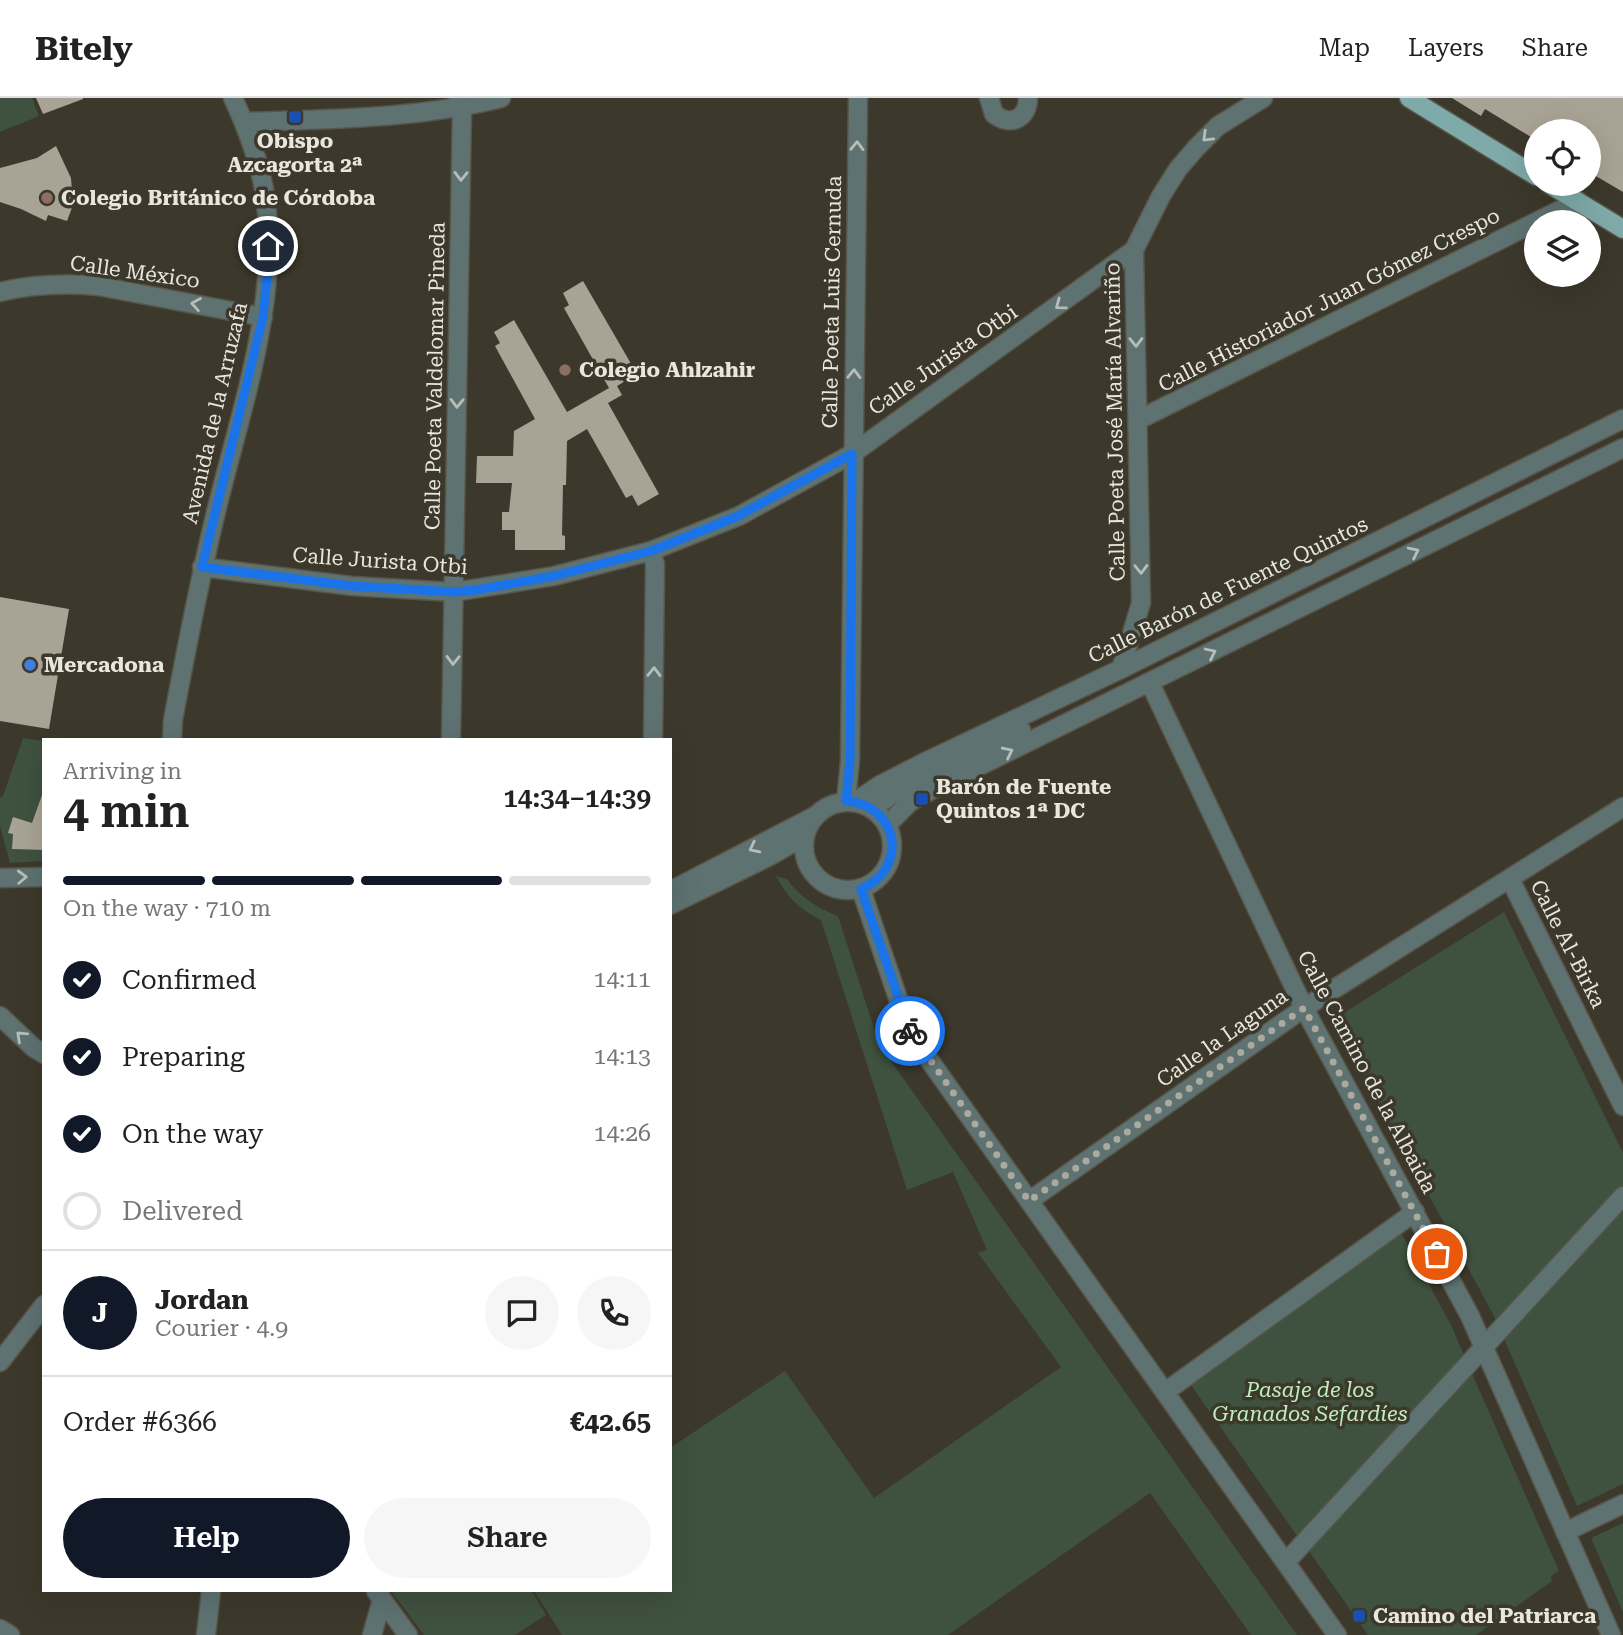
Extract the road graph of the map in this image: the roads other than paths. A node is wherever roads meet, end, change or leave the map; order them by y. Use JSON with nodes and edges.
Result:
{"nodes":[{"id":1,"x":233,"y":98,"type":"edge"},
{"id":2,"x":501,"y":98,"type":"edge"},
{"id":3,"x":858,"y":98,"type":"edge"},
{"id":4,"x":989,"y":98,"type":"edge"},
{"id":5,"x":1263,"y":98,"type":"edge"},
{"id":6,"x":1409,"y":98,"type":"edge"},
{"id":7,"x":1031,"y":101,"type":"edge"},
{"id":8,"x":460,"y":103,"type":"edge"},
{"id":9,"x":244,"y":122,"type":"junction"},
{"id":10,"x":1524,"y":169,"type":"edge"},
{"id":11,"x":1569,"y":196,"type":"edge"},
{"id":12,"x":1578,"y":201,"type":"junction"},
{"id":13,"x":1623,"y":229,"type":"edge"},
{"id":14,"x":1134,"y":250,"type":"junction"},
{"id":15,"x":0,"y":292,"type":"edge"},
{"id":16,"x":263,"y":317,"type":"junction"},
{"id":17,"x":1623,"y":419,"type":"edge"},
{"id":18,"x":1138,"y":421,"type":"junction"},
{"id":19,"x":1622,"y":446,"type":"edge"},
{"id":20,"x":852,"y":454,"type":"junction"},
{"id":21,"x":651,"y":551,"type":"junction"},
{"id":22,"x":202,"y":567,"type":"junction"},
{"id":23,"x":454,"y":592,"type":"junction"},
{"id":24,"x":1121,"y":669,"type":"junction"},
{"id":25,"x":1150,"y":683,"type":"junction"},
{"id":26,"x":172,"y":738,"type":"edge"},
{"id":27,"x":451,"y":738,"type":"edge"},
{"id":28,"x":653,"y":738,"type":"edge"},
{"id":29,"x":850,"y":761,"type":"junction"},
{"id":30,"x":880,"y":785,"type":"junction"},
{"id":31,"x":850,"y":801,"type":"junction"},
{"id":32,"x":1623,"y":807,"type":"edge"},
{"id":33,"x":872,"y":809,"type":"junction"},
{"id":34,"x":815,"y":816,"type":"junction"},
{"id":35,"x":887,"y":825,"type":"junction"},
{"id":36,"x":805,"y":835,"type":"junction"},
{"id":37,"x":771,"y":856,"type":"junction"},
{"id":38,"x":807,"y":863,"type":"junction"},
{"id":39,"x":42,"y":877,"type":"edge"},
{"id":40,"x":0,"y":878,"type":"edge"},
{"id":41,"x":1510,"y":878,"type":"junction"},
{"id":42,"x":861,"y":889,"type":"junction"},
{"id":43,"x":672,"y":890,"type":"edge"},
{"id":44,"x":672,"y":904,"type":"edge"},
{"id":45,"x":1304,"y":1008,"type":"junction"},
{"id":46,"x":0,"y":1016,"type":"edge"},
{"id":47,"x":42,"y":1053,"type":"edge"},
{"id":48,"x":1623,"y":1106,"type":"edge"},
{"id":49,"x":1623,"y":1196,"type":"edge"},
{"id":50,"x":1029,"y":1201,"type":"junction"},
{"id":51,"x":1415,"y":1212,"type":"junction"},
{"id":52,"x":42,"y":1308,"type":"edge"},
{"id":53,"x":1484,"y":1347,"type":"junction"},
{"id":54,"x":0,"y":1362,"type":"edge"},
{"id":55,"x":1165,"y":1392,"type":"junction"},
{"id":56,"x":1623,"y":1504,"type":"edge"},
{"id":57,"x":1565,"y":1532,"type":"junction"},
{"id":58,"x":1286,"y":1562,"type":"junction"},
{"id":59,"x":211,"y":1592,"type":"edge"},
{"id":60,"x":379,"y":1595,"type":"edge"},
{"id":61,"x":0,"y":1629,"type":"edge"},
{"id":62,"x":10,"y":1635,"type":"edge"},
{"id":63,"x":206,"y":1635,"type":"edge"},
{"id":64,"x":372,"y":1635,"type":"edge"},
{"id":65,"x":408,"y":1635,"type":"edge"},
{"id":66,"x":1337,"y":1635,"type":"edge"},
{"id":67,"x":1611,"y":1635,"type":"edge"}],
"edges":[{"from":1,"to":9,"type":"street","name":"Avenida de la Arruzafa"},
{"from":2,"to":8,"type":"street"},
{"from":20,"to":3,"type":"street","name":"Calle Poeta Luis Cernuda","one_way":true},
{"from":4,"to":7,"type":"street"},
{"from":5,"to":14,"type":"street","name":"Calle Poeta José María Alvariño","one_way":true},
{"from":6,"to":10,"type":"main road"},
{"from":8,"to":9,"type":"street"},
{"from":8,"to":23,"type":"street","name":"Calle Poeta Valdelomar Pineda","one_way":true},
{"from":9,"to":16,"type":"street","name":"Avenida de la Arruzafa"},
{"from":11,"to":12,"type":"main road"},
{"from":12,"to":13,"type":"main road"},
{"from":12,"to":18,"type":"street","name":"Calle Historiador Juan Gómez Crespo"},
{"from":14,"to":18,"type":"street","name":"Calle Poeta José María Alvariño","one_way":true},
{"from":14,"to":20,"type":"street","name":"Calle Jurista Otbi","one_way":true},
{"from":16,"to":15,"type":"street","name":"Calle México","one_way":true},
{"from":16,"to":22,"type":"street","name":"Avenida de la Arruzafa"},
{"from":17,"to":24,"type":"street","name":"Calle Barón de Fuente Quintos"},
{"from":18,"to":24,"type":"street","name":"Calle Poeta José María Alvariño","one_way":true},
{"from":25,"to":19,"type":"street","name":"Calle Barón de Fuente Quintos","one_way":true},
{"from":19,"to":33,"type":"street","name":"Calle Barón de Fuente Quintos"},
{"from":20,"to":21,"type":"street","name":"Calle Jurista Otbi"},
{"from":20,"to":29,"type":"street","name":"Calle Poeta Luis Cernuda"},
{"from":21,"to":23,"type":"street","name":"Calle Jurista Otbi"},
{"from":28,"to":21,"type":"street","one_way":true},
{"from":22,"to":23,"type":"street","name":"Calle Jurista Otbi"},
{"from":22,"to":26,"type":"street","name":"Avenida de la Arruzafa"},
{"from":23,"to":27,"type":"street","name":"Calle Poeta Valdelomar Pineda","one_way":true},
{"from":24,"to":30,"type":"street","name":"Calle Barón de Fuente Quintos"},
{"from":35,"to":25,"type":"street","name":"Calle Barón de Fuente Quintos","one_way":true},
{"from":25,"to":45,"type":"street","name":"Calle Camino de la Albaida"},
{"from":29,"to":30,"type":"street"},
{"from":29,"to":31,"type":"street","name":"Calle Poeta Luis Cernuda"},
{"from":30,"to":31,"type":"street","name":"Calle Barón de Fuente Quintos"},
{"from":31,"to":33,"type":"street"},
{"from":31,"to":34,"type":"street"},
{"from":32,"to":41,"type":"street","name":"Calle la Laguna"},
{"from":33,"to":35,"type":"street"},
{"from":34,"to":36,"type":"street"},
{"from":34,"to":43,"type":"street","one_way":true},
{"from":35,"to":42,"type":"street"},
{"from":36,"to":37,"type":"street"},
{"from":36,"to":38,"type":"street"},
{"from":37,"to":38,"type":"street"},
{"from":37,"to":44,"type":"street"},
{"from":38,"to":42,"type":"street"},
{"from":40,"to":39,"type":"street","one_way":true},
{"from":41,"to":45,"type":"street","name":"Calle la Laguna"},
{"from":41,"to":48,"type":"street","name":"Calle Al-Birka"},
{"from":42,"to":50,"type":"street"},
{"from":45,"to":50,"type":"street","name":"Calle la Laguna"},
{"from":45,"to":51,"type":"street","name":"Calle Camino de la Albaida"},
{"from":47,"to":46,"type":"street","one_way":true},
{"from":49,"to":53,"type":"street"},
{"from":50,"to":55,"type":"street"},
{"from":51,"to":53,"type":"street","name":"Calle Camino de la Albaida"},
{"from":51,"to":55,"type":"street"},
{"from":52,"to":54,"type":"street"},
{"from":53,"to":57,"type":"street","name":"Calle Camino de la Albaida"},
{"from":53,"to":58,"type":"street"},
{"from":55,"to":58,"type":"street"},
{"from":56,"to":57,"type":"street"},
{"from":57,"to":67,"type":"street","name":"Calle Camino de la Albaida"},
{"from":58,"to":66,"type":"street"},
{"from":59,"to":63,"type":"street"},
{"from":60,"to":64,"type":"street"},
{"from":60,"to":65,"type":"street"},
{"from":61,"to":62,"type":"street"}]}
